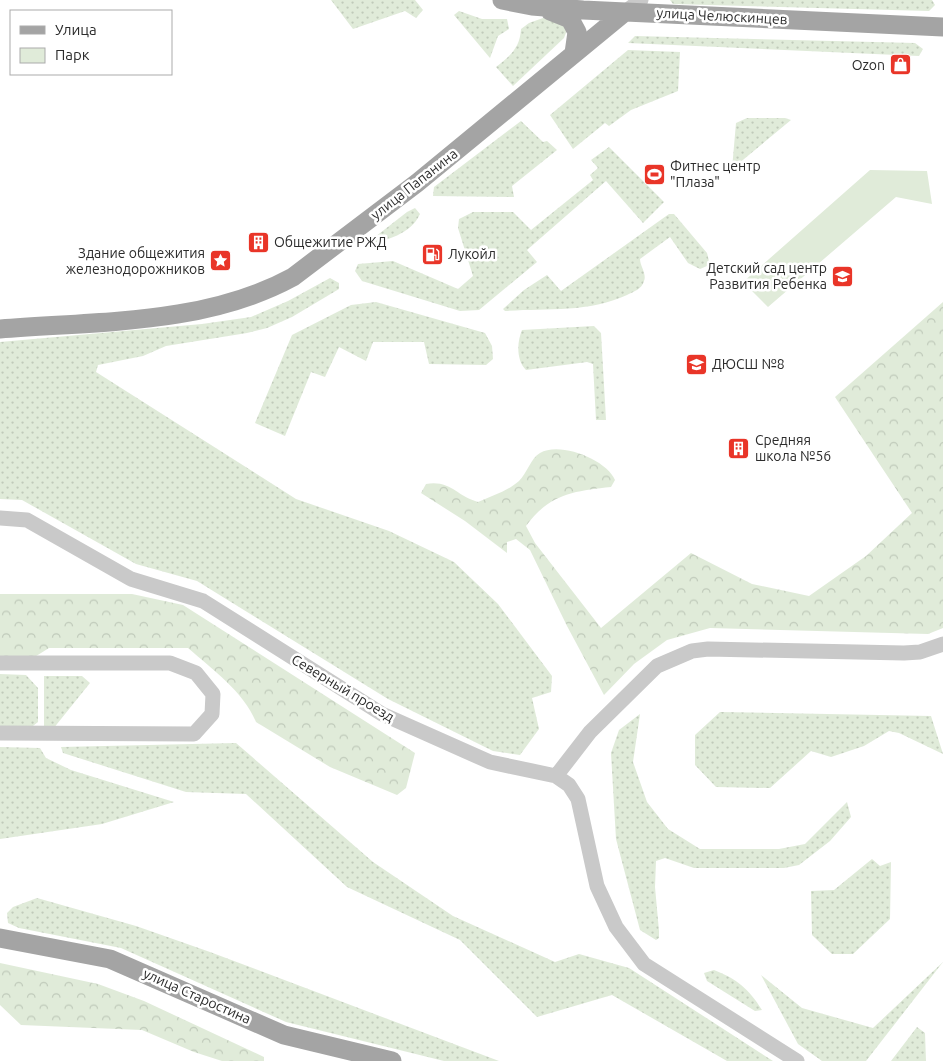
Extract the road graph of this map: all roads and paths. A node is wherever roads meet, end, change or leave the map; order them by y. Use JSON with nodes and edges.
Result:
{"nodes":[{"id":1,"x":502,"y":0,"type":"edge"},
{"id":2,"x":640,"y":0,"type":"edge"},
{"id":3,"x":661,"y":0,"type":"edge"},
{"id":4,"x":532,"y":6,"type":"junction"},
{"id":5,"x":625,"y":12,"type":"junction"},
{"id":6,"x":683,"y":15,"type":"junction"},
{"id":7,"x":943,"y":27,"type":"edge"},
{"id":8,"x":574,"y":53,"type":"junction"},
{"id":9,"x":0,"y":329,"type":"edge"},
{"id":10,"x":0,"y":518,"type":"edge"},
{"id":11,"x":943,"y":644,"type":"edge"},
{"id":12,"x":0,"y":663,"type":"edge"},
{"id":13,"x":0,"y":733,"type":"edge"},
{"id":14,"x":556,"y":776,"type":"junction"},
{"id":15,"x":0,"y":938,"type":"edge"},
{"id":16,"x":392,"y":1061,"type":"edge"},
{"id":17,"x":797,"y":1061,"type":"edge"}],
"edges":[{"from":1,"to":4,"type":"main road","name":"улица Челюскинцев"},
{"from":2,"to":5,"type":"street"},
{"from":3,"to":6,"type":"main road"},
{"from":4,"to":5,"type":"main road","name":"улица Челюскинцев"},
{"from":4,"to":8,"type":"main road"},
{"from":5,"to":6,"type":"main road","name":"улица Челюскинцев"},
{"from":5,"to":8,"type":"main road","name":"улица Папанина"},
{"from":6,"to":7,"type":"main road","name":"улица Челюскинцев"},
{"from":8,"to":9,"type":"main road","name":"улица Папанина"},
{"from":10,"to":14,"type":"street","name":"Северный проезд"},
{"from":11,"to":14,"type":"street"},
{"from":12,"to":13,"type":"street"},
{"from":14,"to":17,"type":"street"},
{"from":15,"to":16,"type":"main road","name":"улица Старостина"}]}
